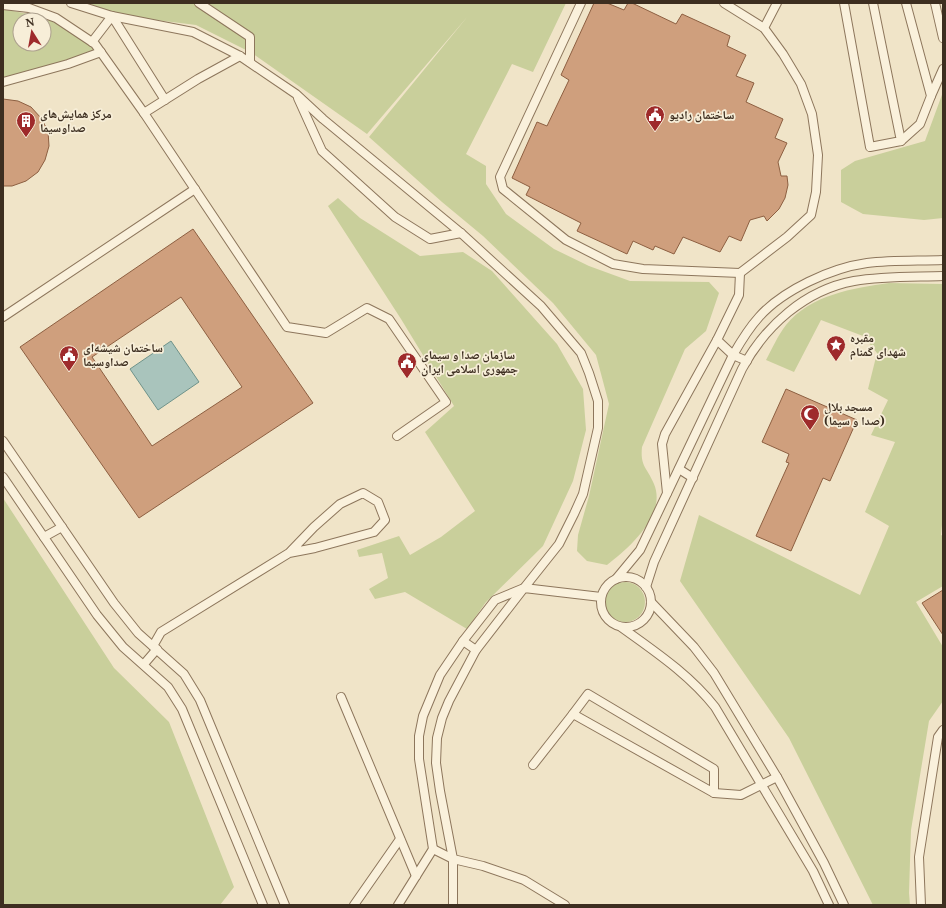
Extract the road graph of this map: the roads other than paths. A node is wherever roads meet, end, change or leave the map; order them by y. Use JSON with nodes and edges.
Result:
{"nodes":[{"id":1,"x":71,"y":3,"type":"edge"},
{"id":2,"x":581,"y":3,"type":"edge"},
{"id":3,"x":724,"y":3,"type":"edge"},
{"id":4,"x":777,"y":3,"type":"edge"},
{"id":5,"x":844,"y":3,"type":"edge"},
{"id":6,"x":873,"y":3,"type":"edge"},
{"id":7,"x":906,"y":3,"type":"edge"},
{"id":8,"x":935,"y":3,"type":"edge"},
{"id":9,"x":202,"y":4,"type":"edge"},
{"id":10,"x":3,"y":5,"type":"edge"},
{"id":11,"x":112,"y":16,"type":"junction"},
{"id":12,"x":764,"y":28,"type":"junction"},
{"id":13,"x":943,"y":38,"type":"edge"},
{"id":14,"x":92,"y":42,"type":"junction"},
{"id":15,"x":101,"y":52,"type":"junction"},
{"id":16,"x":240,"y":56,"type":"junction"},
{"id":17,"x":250,"y":62,"type":"junction"},
{"id":18,"x":943,"y":69,"type":"edge"},
{"id":19,"x":3,"y":82,"type":"edge"},
{"id":20,"x":296,"y":94,"type":"junction"},
{"id":21,"x":931,"y":96,"type":"junction"},
{"id":22,"x":165,"y":100,"type":"junction"},
{"id":23,"x":144,"y":113,"type":"junction"},
{"id":24,"x":901,"y":141,"type":"junction"},
{"id":25,"x":195,"y":189,"type":"junction"},
{"id":26,"x":461,"y":233,"type":"junction"},
{"id":27,"x":943,"y":260,"type":"edge"},
{"id":28,"x":740,"y":273,"type":"junction"},
{"id":29,"x":943,"y":276,"type":"edge"},
{"id":30,"x":3,"y":317,"type":"edge"},
{"id":31,"x":717,"y":340,"type":"junction"},
{"id":32,"x":733,"y":355,"type":"junction"},
{"id":33,"x":747,"y":361,"type":"junction"},
{"id":34,"x":397,"y":436,"type":"dead end"},
{"id":35,"x":3,"y":441,"type":"edge"},
{"id":36,"x":679,"y":469,"type":"junction"},
{"id":37,"x":3,"y":477,"type":"edge"},
{"id":38,"x":693,"y":478,"type":"junction"},
{"id":39,"x":667,"y":495,"type":"junction"},
{"id":40,"x":62,"y":527,"type":"junction"},
{"id":41,"x":44,"y":537,"type":"junction"},
{"id":42,"x":289,"y":553,"type":"junction"},
{"id":43,"x":616,"y":579,"type":"junction"},
{"id":44,"x":646,"y":587,"type":"junction"},
{"id":45,"x":524,"y":588,"type":"junction"},
{"id":46,"x":601,"y":597,"type":"junction"},
{"id":47,"x":651,"y":602,"type":"junction"},
{"id":48,"x":621,"y":627,"type":"junction"},
{"id":49,"x":463,"y":641,"type":"junction"},
{"id":50,"x":155,"y":647,"type":"junction"},
{"id":51,"x":476,"y":650,"type":"junction"},
{"id":52,"x":144,"y":664,"type":"junction"},
{"id":53,"x":341,"y":697,"type":"dead end"},
{"id":54,"x":573,"y":714,"type":"junction"},
{"id":55,"x":943,"y":730,"type":"edge"},
{"id":56,"x":533,"y":765,"type":"dead end"},
{"id":57,"x":777,"y":777,"type":"junction"},
{"id":58,"x":763,"y":785,"type":"junction"},
{"id":59,"x":714,"y":793,"type":"junction"},
{"id":60,"x":400,"y":839,"type":"junction"},
{"id":61,"x":433,"y":849,"type":"junction"},
{"id":62,"x":453,"y":859,"type":"junction"},
{"id":63,"x":416,"y":876,"type":"junction"},
{"id":64,"x":263,"y":905,"type":"edge"},
{"id":65,"x":285,"y":905,"type":"edge"},
{"id":66,"x":354,"y":905,"type":"edge"},
{"id":67,"x":398,"y":905,"type":"edge"},
{"id":68,"x":454,"y":905,"type":"edge"},
{"id":69,"x":565,"y":905,"type":"edge"},
{"id":70,"x":829,"y":905,"type":"edge"},
{"id":71,"x":844,"y":905,"type":"edge"},
{"id":72,"x":921,"y":905,"type":"edge"}],
"edges":[{"from":1,"to":11,"type":"lane"},
{"from":2,"to":28,"type":"lane"},
{"from":3,"to":12,"type":"lane"},
{"from":4,"to":12,"type":"lane"},
{"from":5,"to":24,"type":"lane"},
{"from":6,"to":24,"type":"lane"},
{"from":7,"to":21,"type":"lane"},
{"from":8,"to":13,"type":"lane"},
{"from":9,"to":17,"type":"lane"},
{"from":10,"to":14,"type":"lane"},
{"from":11,"to":14,"type":"lane"},
{"from":11,"to":16,"type":"lane"},
{"from":11,"to":22,"type":"lane"},
{"from":12,"to":28,"type":"lane"},
{"from":14,"to":15,"type":"lane"},
{"from":15,"to":19,"type":"lane"},
{"from":15,"to":23,"type":"lane"},
{"from":16,"to":17,"type":"lane"},
{"from":16,"to":22,"type":"lane"},
{"from":17,"to":20,"type":"lane"},
{"from":18,"to":21,"type":"lane"},
{"from":20,"to":26,"type":"lane"},
{"from":20,"to":26,"type":"lane"},
{"from":21,"to":24,"type":"lane"},
{"from":22,"to":23,"type":"lane"},
{"from":23,"to":25,"type":"lane"},
{"from":25,"to":30,"type":"lane"},
{"from":25,"to":34,"type":"lane"},
{"from":26,"to":45,"type":"lane"},
{"from":27,"to":32,"type":"lane"},
{"from":28,"to":31,"type":"lane"},
{"from":29,"to":33,"type":"lane"},
{"from":31,"to":32,"type":"lane"},
{"from":31,"to":39,"type":"lane"},
{"from":32,"to":33,"type":"lane"},
{"from":32,"to":36,"type":"lane"},
{"from":33,"to":38,"type":"lane"},
{"from":35,"to":40,"type":"lane"},
{"from":36,"to":38,"type":"lane"},
{"from":36,"to":39,"type":"lane"},
{"from":37,"to":41,"type":"lane"},
{"from":38,"to":44,"type":"lane"},
{"from":39,"to":43,"type":"lane"},
{"from":40,"to":41,"type":"lane"},
{"from":40,"to":50,"type":"lane"},
{"from":41,"to":52,"type":"lane"},
{"from":42,"to":42,"type":"lane"},
{"from":42,"to":50,"type":"lane"},
{"from":43,"to":44,"type":"lane"},
{"from":43,"to":46,"type":"lane"},
{"from":44,"to":47,"type":"lane"},
{"from":45,"to":46,"type":"lane"},
{"from":45,"to":49,"type":"lane"},
{"from":45,"to":51,"type":"lane"},
{"from":46,"to":48,"type":"lane"},
{"from":47,"to":48,"type":"lane"},
{"from":47,"to":57,"type":"lane"},
{"from":48,"to":58,"type":"lane"},
{"from":49,"to":51,"type":"lane"},
{"from":49,"to":61,"type":"lane"},
{"from":50,"to":52,"type":"lane"},
{"from":50,"to":65,"type":"lane"},
{"from":51,"to":62,"type":"lane"},
{"from":52,"to":64,"type":"lane"},
{"from":53,"to":60,"type":"lane"},
{"from":54,"to":56,"type":"lane"},
{"from":54,"to":59,"type":"lane"},
{"from":54,"to":59,"type":"lane"},
{"from":55,"to":72,"type":"lane"},
{"from":57,"to":58,"type":"lane"},
{"from":57,"to":71,"type":"lane"},
{"from":58,"to":59,"type":"lane"},
{"from":58,"to":70,"type":"lane"},
{"from":60,"to":63,"type":"lane"},
{"from":60,"to":66,"type":"lane"},
{"from":61,"to":62,"type":"lane"},
{"from":61,"to":63,"type":"lane"},
{"from":62,"to":68,"type":"lane"},
{"from":62,"to":69,"type":"lane"},
{"from":63,"to":67,"type":"lane"}]}
